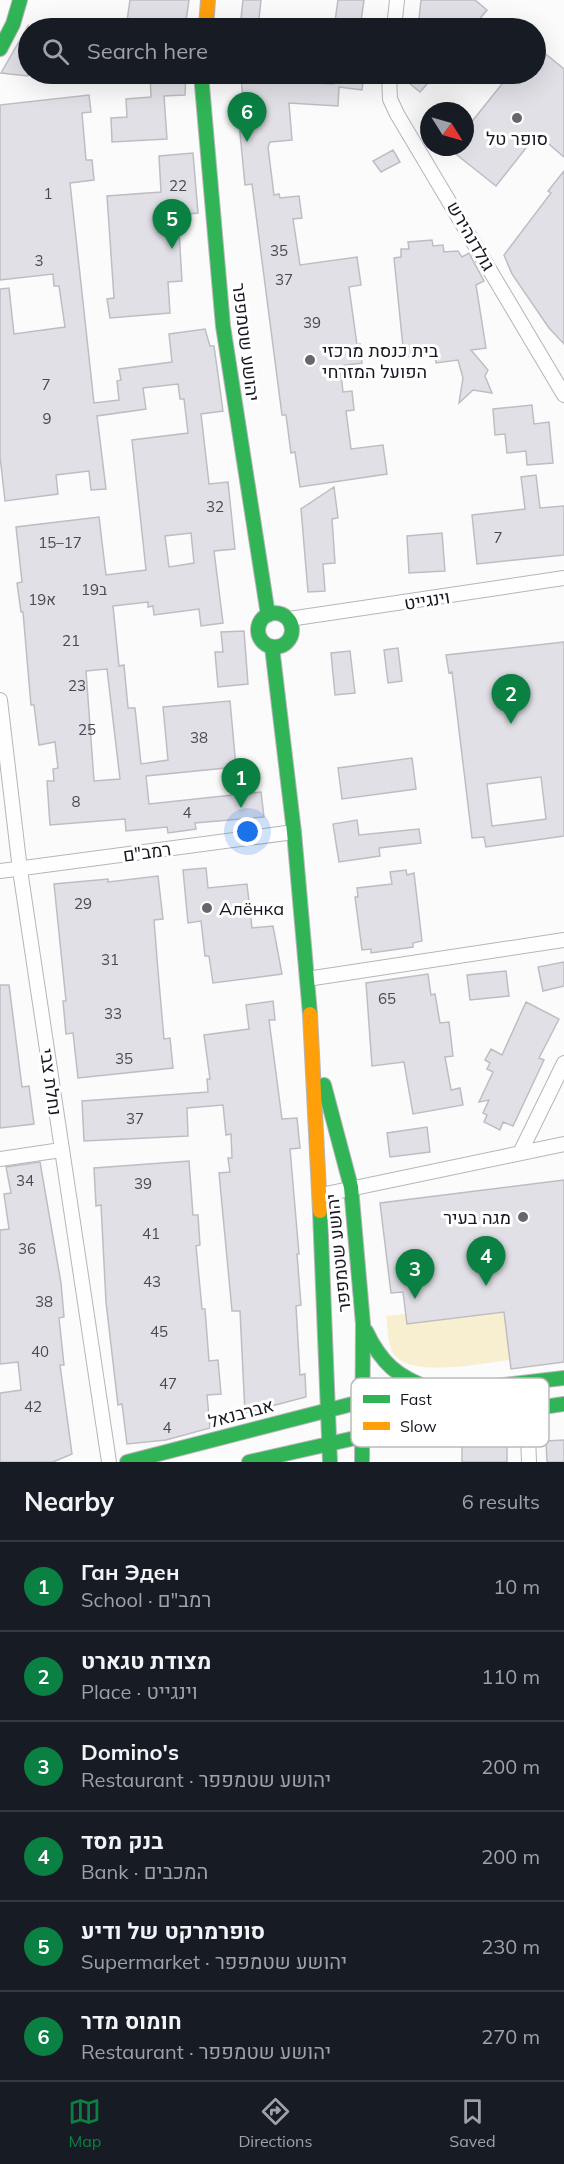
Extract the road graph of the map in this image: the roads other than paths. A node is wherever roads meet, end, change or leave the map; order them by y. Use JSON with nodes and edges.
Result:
{"nodes":[{"id":1,"x":397,"y":0,"type":"edge"},
{"id":2,"x":18,"y":6,"type":"edge"},
{"id":3,"x":395,"y":18,"type":"edge"},
{"id":4,"x":0,"y":48,"type":"edge"},
{"id":5,"x":202,"y":84,"type":"edge"},
{"id":6,"x":389,"y":84,"type":"edge"},
{"id":7,"x":564,"y":395,"type":"edge"},
{"id":8,"x":564,"y":578,"type":"edge"},
{"id":9,"x":268,"y":615,"type":"junction"},
{"id":10,"x":289,"y":619,"type":"junction"},
{"id":11,"x":272,"y":647,"type":"junction"},
{"id":12,"x":0,"y":700,"type":"edge"},
{"id":13,"x":294,"y":832,"type":"junction"},
{"id":14,"x":20,"y":870,"type":"junction"},
{"id":15,"x":0,"y":871,"type":"edge"},
{"id":16,"x":564,"y":940,"type":"edge"},
{"id":17,"x":307,"y":979,"type":"junction"},
{"id":18,"x":313,"y":1045,"type":"junction"},
{"id":19,"x":564,"y":1062,"type":"edge"},
{"id":20,"x":564,"y":1144,"type":"edge"},
{"id":21,"x":61,"y":1150,"type":"junction"},
{"id":22,"x":520,"y":1151,"type":"junction"},
{"id":23,"x":0,"y":1159,"type":"edge"},
{"id":24,"x":351,"y":1187,"type":"junction"},
{"id":25,"x":321,"y":1195,"type":"junction"},
{"id":26,"x":363,"y":1324,"type":"junction"},
{"id":27,"x":364,"y":1378,"type":"edge"},
{"id":28,"x":401,"y":1378,"type":"edge"},
{"id":29,"x":564,"y":1378,"type":"edge"},
{"id":30,"x":549,"y":1380,"type":"edge"},
{"id":31,"x":351,"y":1404,"type":"edge"},
{"id":32,"x":564,"y":1404,"type":"edge"},
{"id":33,"x":549,"y":1406,"type":"edge"},
{"id":34,"x":330,"y":1408,"type":"junction"},
{"id":35,"x":351,"y":1439,"type":"edge"},
{"id":36,"x":330,"y":1443,"type":"junction"},
{"id":37,"x":363,"y":1447,"type":"edge"},
{"id":38,"x":528,"y":1447,"type":"edge"},
{"id":39,"x":109,"y":1462,"type":"edge"},
{"id":40,"x":127,"y":1462,"type":"edge"},
{"id":41,"x":249,"y":1462,"type":"edge"},
{"id":42,"x":330,"y":1462,"type":"edge"},
{"id":43,"x":362,"y":1462,"type":"edge"},
{"id":44,"x":529,"y":1462,"type":"edge"}],
"edges":[{"from":1,"to":3,"type":"street"},
{"from":2,"to":4,"type":"street"},
{"from":5,"to":9,"type":"street","name":"יהושע שטמפפר"},
{"from":6,"to":7,"type":"street","name":"גולדנהירש"},
{"from":8,"to":10,"type":"street","name":"וינגייט"},
{"from":9,"to":10,"type":"street"},
{"from":9,"to":11,"type":"street"},
{"from":10,"to":11,"type":"street"},
{"from":11,"to":13,"type":"street","name":"יהושע שטמפפר"},
{"from":12,"to":14,"type":"street","name":"נחלת צבי"},
{"from":13,"to":14,"type":"street","name":"רמב\"ם"},
{"from":13,"to":17,"type":"street","name":"יהושע שטמפפר"},
{"from":14,"to":15,"type":"street","name":"רמב\"ם"},
{"from":14,"to":21,"type":"street","name":"נחלת צבי"},
{"from":16,"to":17,"type":"street"},
{"from":17,"to":18,"type":"street","name":"יהושע שטמפפר"},
{"from":18,"to":24,"type":"street","name":"יהושע שטמפפר"},
{"from":18,"to":25,"type":"street","name":"יהושע שטמפפר"},
{"from":19,"to":22,"type":"street"},
{"from":20,"to":22,"type":"street"},
{"from":21,"to":23,"type":"street"},
{"from":21,"to":39,"type":"street","name":"נחלת צבי"},
{"from":22,"to":24,"type":"street"},
{"from":24,"to":25,"type":"street"},
{"from":24,"to":26,"type":"street","name":"יהושע שטמפפר"},
{"from":25,"to":34,"type":"street","name":"יהושע שטמפפר"},
{"from":26,"to":27,"type":"street","name":"יהושע שטמפפר"},
{"from":26,"to":28,"type":"street"},
{"from":29,"to":30,"type":"street","name":"אברבנאל"},
{"from":31,"to":34,"type":"street","name":"אברבנאל"},
{"from":32,"to":33,"type":"street"},
{"from":34,"to":36,"type":"street","name":"יהושע שטמפפר"},
{"from":34,"to":40,"type":"street","name":"אברבנאל"},
{"from":35,"to":36,"type":"street"},
{"from":36,"to":41,"type":"street"},
{"from":36,"to":42,"type":"street","name":"יהושע שטמפפר"},
{"from":37,"to":43,"type":"street","name":"יהושע שטמפפר"},
{"from":38,"to":44,"type":"street"}]}
